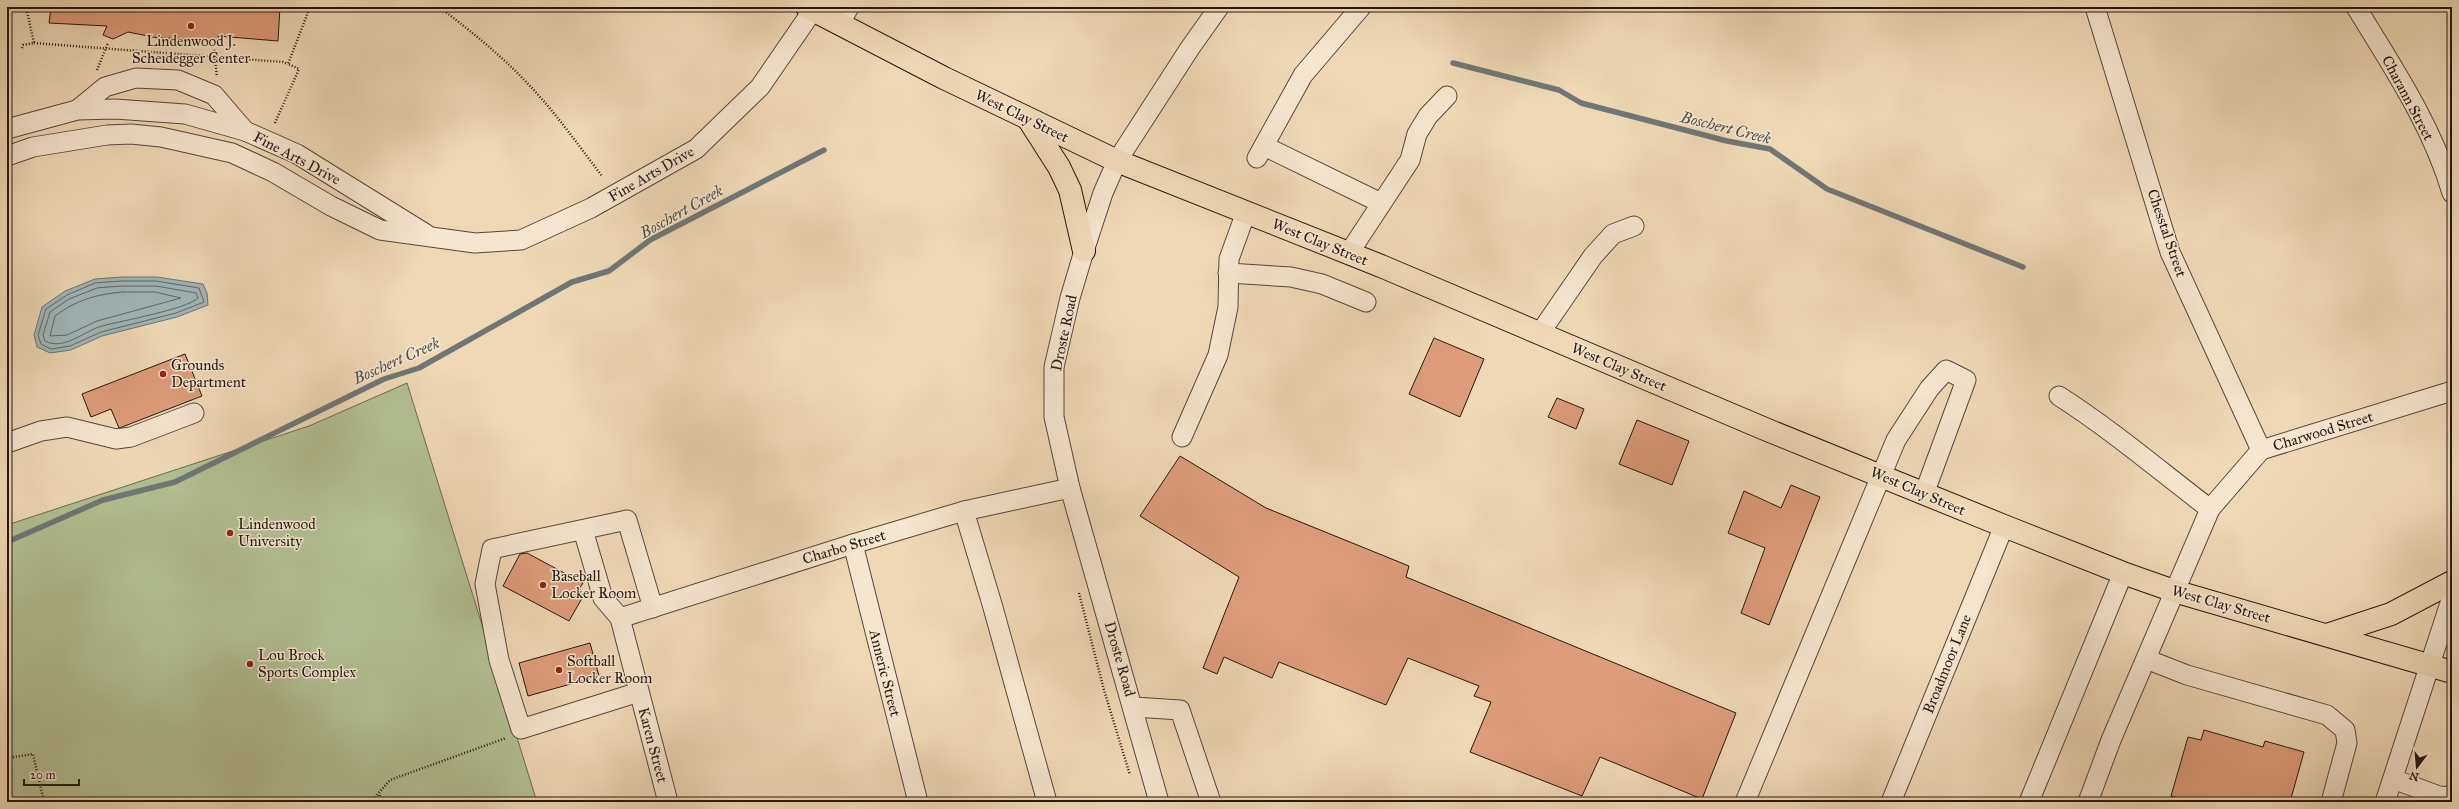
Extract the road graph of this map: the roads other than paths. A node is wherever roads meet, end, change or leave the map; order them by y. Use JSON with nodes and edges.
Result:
{"nodes":[{"id":1,"x":1219,"y":7,"type":"edge"},
{"id":2,"x":1361,"y":7,"type":"edge"},
{"id":3,"x":2095,"y":7,"type":"edge"},
{"id":4,"x":2356,"y":7,"type":"edge"},
{"id":5,"x":810,"y":9,"type":"edge"},
{"id":6,"x":844,"y":15,"type":"edge"},
{"id":7,"x":1447,"y":96,"type":"dead end"},
{"id":8,"x":77,"y":110,"type":"junction"},
{"id":9,"x":1030,"y":120,"type":"junction"},
{"id":10,"x":7,"y":129,"type":"edge"},
{"id":11,"x":245,"y":131,"type":"junction"},
{"id":12,"x":7,"y":156,"type":"edge"},
{"id":13,"x":1118,"y":162,"type":"junction"},
{"id":14,"x":2452,"y":193,"type":"edge"},
{"id":15,"x":1381,"y":202,"type":"junction"},
{"id":16,"x":1246,"y":212,"type":"junction"},
{"id":17,"x":1634,"y":226,"type":"dead end"},
{"id":18,"x":432,"y":238,"type":"junction"},
{"id":19,"x":1084,"y":251,"type":"junction"},
{"id":20,"x":1349,"y":253,"type":"junction"},
{"id":21,"x":1228,"y":273,"type":"junction"},
{"id":22,"x":1366,"y":302,"type":"dead end"},
{"id":23,"x":1540,"y":333,"type":"junction"},
{"id":24,"x":2452,"y":391,"type":"edge"},
{"id":25,"x":2059,"y":396,"type":"dead end"},
{"id":26,"x":194,"y":413,"type":"dead end"},
{"id":27,"x":1182,"y":437,"type":"dead end"},
{"id":28,"x":7,"y":443,"type":"edge"},
{"id":29,"x":2261,"y":450,"type":"junction"},
{"id":30,"x":1880,"y":475,"type":"junction"},
{"id":31,"x":1070,"y":488,"type":"junction"},
{"id":32,"x":1924,"y":494,"type":"junction"},
{"id":33,"x":2210,"y":509,"type":"junction"},
{"id":34,"x":964,"y":511,"type":"junction"},
{"id":35,"x":2004,"y":526,"type":"junction"},
{"id":36,"x":583,"y":530,"type":"junction"},
{"id":37,"x":853,"y":544,"type":"junction"},
{"id":38,"x":2123,"y":573,"type":"junction"},
{"id":39,"x":2452,"y":582,"type":"edge"},
{"id":40,"x":2174,"y":591,"type":"junction"},
{"id":41,"x":2452,"y":597,"type":"edge"},
{"id":42,"x":653,"y":608,"type":"junction"},
{"id":43,"x":620,"y":618,"type":"junction"},
{"id":44,"x":2327,"y":635,"type":"junction"},
{"id":45,"x":2146,"y":659,"type":"junction"},
{"id":46,"x":2431,"y":667,"type":"junction"},
{"id":47,"x":2452,"y":672,"type":"edge"},
{"id":48,"x":639,"y":692,"type":"junction"},
{"id":49,"x":1134,"y":708,"type":"junction"},
{"id":50,"x":2393,"y":780,"type":"junction"},
{"id":51,"x":2452,"y":794,"type":"edge"},
{"id":52,"x":668,"y":802,"type":"edge"},
{"id":53,"x":918,"y":802,"type":"edge"},
{"id":54,"x":1047,"y":802,"type":"edge"},
{"id":55,"x":1159,"y":802,"type":"edge"},
{"id":56,"x":1211,"y":802,"type":"edge"},
{"id":57,"x":1745,"y":802,"type":"edge"},
{"id":58,"x":1891,"y":802,"type":"edge"},
{"id":59,"x":2029,"y":802,"type":"edge"},
{"id":60,"x":2088,"y":802,"type":"edge"},
{"id":61,"x":2330,"y":802,"type":"edge"},
{"id":62,"x":2385,"y":802,"type":"edge"}],
"edges":[{"from":1,"to":13,"type":"street","name":"Droste Road"},
{"from":2,"to":15,"type":"street"},
{"from":3,"to":29,"type":"street","name":"Chesstal Street"},
{"from":4,"to":14,"type":"street","name":"Charann Street"},
{"from":5,"to":6,"type":"main road","name":"West Clay Street"},
{"from":5,"to":18,"type":"street","name":"Fine Arts Drive"},
{"from":6,"to":9,"type":"main road","name":"West Clay Street"},
{"from":7,"to":15,"type":"street"},
{"from":8,"to":10,"type":"street","name":"Fine Arts Drive"},
{"from":8,"to":11,"type":"street","name":"Fine Arts Drive"},
{"from":8,"to":11,"type":"street"},
{"from":9,"to":13,"type":"main road","name":"West Clay Street"},
{"from":9,"to":19,"type":"main road"},
{"from":11,"to":18,"type":"street","name":"Fine Arts Drive"},
{"from":12,"to":18,"type":"street","name":"Fine Arts Drive"},
{"from":13,"to":16,"type":"main road","name":"West Clay Street"},
{"from":13,"to":19,"type":"street","name":"Droste Road"},
{"from":15,"to":20,"type":"street"},
{"from":16,"to":20,"type":"main road","name":"West Clay Street"},
{"from":16,"to":21,"type":"street"},
{"from":17,"to":23,"type":"street"},
{"from":19,"to":31,"type":"street","name":"Droste Road"},
{"from":20,"to":23,"type":"main road","name":"West Clay Street"},
{"from":21,"to":22,"type":"street"},
{"from":21,"to":27,"type":"street"},
{"from":23,"to":30,"type":"main road","name":"West Clay Street"},
{"from":24,"to":29,"type":"street","name":"Charwood Street"},
{"from":25,"to":33,"type":"street"},
{"from":26,"to":28,"type":"street"},
{"from":29,"to":33,"type":"street","name":"Charwood Street"},
{"from":30,"to":32,"type":"main road","name":"West Clay Street"},
{"from":30,"to":32,"type":"street"},
{"from":30,"to":57,"type":"street"},
{"from":31,"to":34,"type":"street","name":"Charbo Street"},
{"from":31,"to":49,"type":"street","name":"Droste Road"},
{"from":32,"to":35,"type":"main road","name":"West Clay Street"},
{"from":33,"to":40,"type":"street","name":"Charwood Street"},
{"from":34,"to":37,"type":"street","name":"Charbo Street"},
{"from":34,"to":54,"type":"street"},
{"from":35,"to":38,"type":"main road","name":"West Clay Street"},
{"from":35,"to":58,"type":"street","name":"Broadmoor Lane"},
{"from":36,"to":42,"type":"street"},
{"from":36,"to":43,"type":"street"},
{"from":36,"to":48,"type":"street"},
{"from":37,"to":42,"type":"street","name":"Charbo Street"},
{"from":37,"to":53,"type":"street","name":"Anneric Street"},
{"from":38,"to":40,"type":"main road","name":"West Clay Street"},
{"from":38,"to":59,"type":"street"},
{"from":39,"to":44,"type":"main road"},
{"from":40,"to":44,"type":"main road","name":"West Clay Street"},
{"from":40,"to":45,"type":"street","name":"Charwood Street"},
{"from":41,"to":46,"type":"street"},
{"from":42,"to":43,"type":"street","name":"Charbo Street"},
{"from":43,"to":48,"type":"street","name":"Karen Street"},
{"from":44,"to":46,"type":"main road","name":"West Clay Street"},
{"from":45,"to":60,"type":"street","name":"Charwood Street"},
{"from":45,"to":61,"type":"street"},
{"from":46,"to":47,"type":"main road","name":"West Clay Street"},
{"from":46,"to":50,"type":"street"},
{"from":48,"to":52,"type":"street","name":"Karen Street"},
{"from":49,"to":55,"type":"street","name":"Droste Road"},
{"from":49,"to":56,"type":"street"},
{"from":50,"to":51,"type":"street"},
{"from":50,"to":62,"type":"street"}]}
